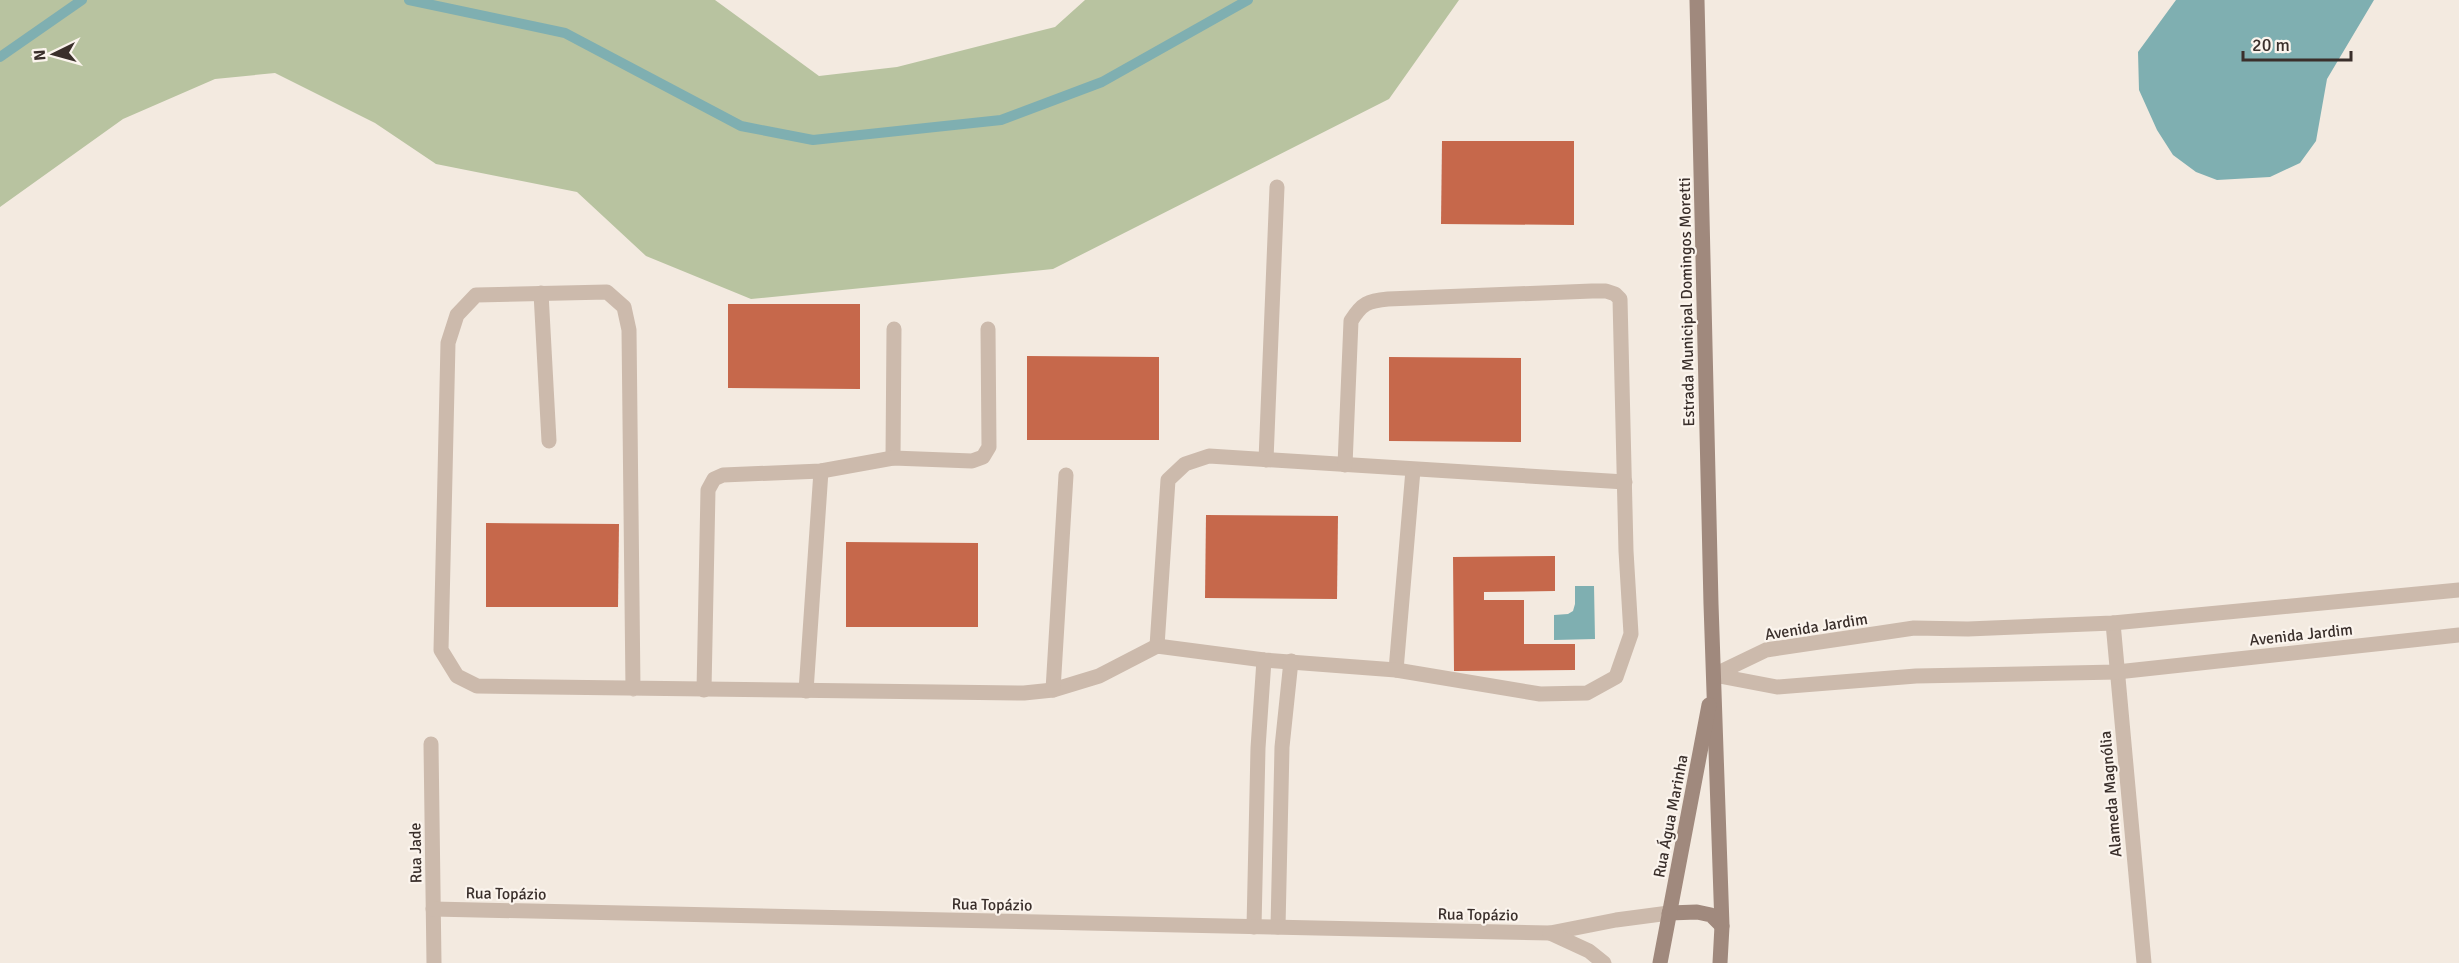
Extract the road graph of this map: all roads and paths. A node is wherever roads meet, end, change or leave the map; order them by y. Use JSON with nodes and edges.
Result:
{"nodes":[{"id":1,"x":1697,"y":0,"type":"edge"},
{"id":2,"x":1277,"y":187,"type":"dead end"},
{"id":3,"x":541,"y":293,"type":"junction"},
{"id":4,"x":894,"y":329,"type":"dead end"},
{"id":5,"x":988,"y":329,"type":"dead end"},
{"id":6,"x":549,"y":441,"type":"dead end"},
{"id":7,"x":893,"y":458,"type":"junction"},
{"id":8,"x":1266,"y":460,"type":"junction"},
{"id":9,"x":1345,"y":465,"type":"junction"},
{"id":10,"x":1413,"y":470,"type":"junction"},
{"id":11,"x":821,"y":471,"type":"junction"},
{"id":12,"x":1066,"y":475,"type":"dead end"},
{"id":13,"x":1625,"y":482,"type":"junction"},
{"id":14,"x":2459,"y":590,"type":"edge"},
{"id":15,"x":2113,"y":623,"type":"junction"},
{"id":16,"x":2459,"y":635,"type":"edge"},
{"id":17,"x":1157,"y":646,"type":"junction"},
{"id":18,"x":1264,"y":660,"type":"junction"},
{"id":19,"x":1291,"y":661,"type":"junction"},
{"id":20,"x":1396,"y":670,"type":"junction"},
{"id":21,"x":2117,"y":672,"type":"junction"},
{"id":22,"x":1714,"y":675,"type":"junction"},
{"id":23,"x":633,"y":689,"type":"junction"},
{"id":24,"x":704,"y":690,"type":"junction"},
{"id":25,"x":1053,"y":690,"type":"junction"},
{"id":26,"x":806,"y":691,"type":"junction"},
{"id":27,"x":431,"y":744,"type":"dead end"},
{"id":28,"x":433,"y":909,"type":"junction"},
{"id":29,"x":1669,"y":913,"type":"junction"},
{"id":30,"x":1722,"y":926,"type":"junction"},
{"id":31,"x":1254,"y":927,"type":"junction"},
{"id":32,"x":1278,"y":927,"type":"junction"},
{"id":33,"x":1550,"y":933,"type":"junction"},
{"id":34,"x":434,"y":963,"type":"edge"},
{"id":35,"x":1604,"y":963,"type":"edge"},
{"id":36,"x":1660,"y":963,"type":"edge"},
{"id":37,"x":1720,"y":963,"type":"edge"},
{"id":38,"x":2144,"y":963,"type":"edge"}],
"edges":[{"from":1,"to":22,"type":"street","name":"Estrada Municipal Domingos Moretti"},
{"from":2,"to":8,"type":"street"},
{"from":3,"to":6,"type":"street"},
{"from":3,"to":23,"type":"street"},
{"from":3,"to":23,"type":"street"},
{"from":4,"to":7,"type":"street"},
{"from":5,"to":7,"type":"street"},
{"from":7,"to":11,"type":"street"},
{"from":8,"to":9,"type":"street"},
{"from":8,"to":17,"type":"street"},
{"from":9,"to":10,"type":"street"},
{"from":9,"to":13,"type":"street"},
{"from":10,"to":13,"type":"street"},
{"from":10,"to":20,"type":"street"},
{"from":11,"to":24,"type":"street"},
{"from":11,"to":26,"type":"street"},
{"from":12,"to":25,"type":"street"},
{"from":13,"to":20,"type":"street"},
{"from":14,"to":15,"type":"street","name":"Avenida Jardim"},
{"from":15,"to":21,"type":"street","name":"Alameda Magnólia"},
{"from":15,"to":22,"type":"street","name":"Avenida Jardim"},
{"from":16,"to":21,"type":"street","name":"Avenida Jardim"},
{"from":17,"to":18,"type":"street"},
{"from":17,"to":25,"type":"street"},
{"from":18,"to":19,"type":"street"},
{"from":18,"to":31,"type":"street"},
{"from":19,"to":20,"type":"street"},
{"from":19,"to":32,"type":"street"},
{"from":21,"to":22,"type":"street","name":"Avenida Jardim"},
{"from":21,"to":38,"type":"street","name":"Alameda Magnólia"},
{"from":22,"to":29,"type":"street","name":"Rua Água Marinha"},
{"from":22,"to":30,"type":"street"},
{"from":23,"to":24,"type":"street"},
{"from":24,"to":26,"type":"street"},
{"from":25,"to":26,"type":"street"},
{"from":27,"to":28,"type":"street","name":"Rua Jade"},
{"from":28,"to":31,"type":"street","name":"Rua Topázio"},
{"from":28,"to":34,"type":"street","name":"Rua Jade"},
{"from":29,"to":30,"type":"street"},
{"from":29,"to":33,"type":"street"},
{"from":29,"to":36,"type":"street","name":"Rua Água Marinha"},
{"from":30,"to":37,"type":"street"},
{"from":31,"to":32,"type":"street","name":"Rua Topázio"},
{"from":32,"to":33,"type":"street","name":"Rua Topázio"},
{"from":33,"to":35,"type":"street"}]}
